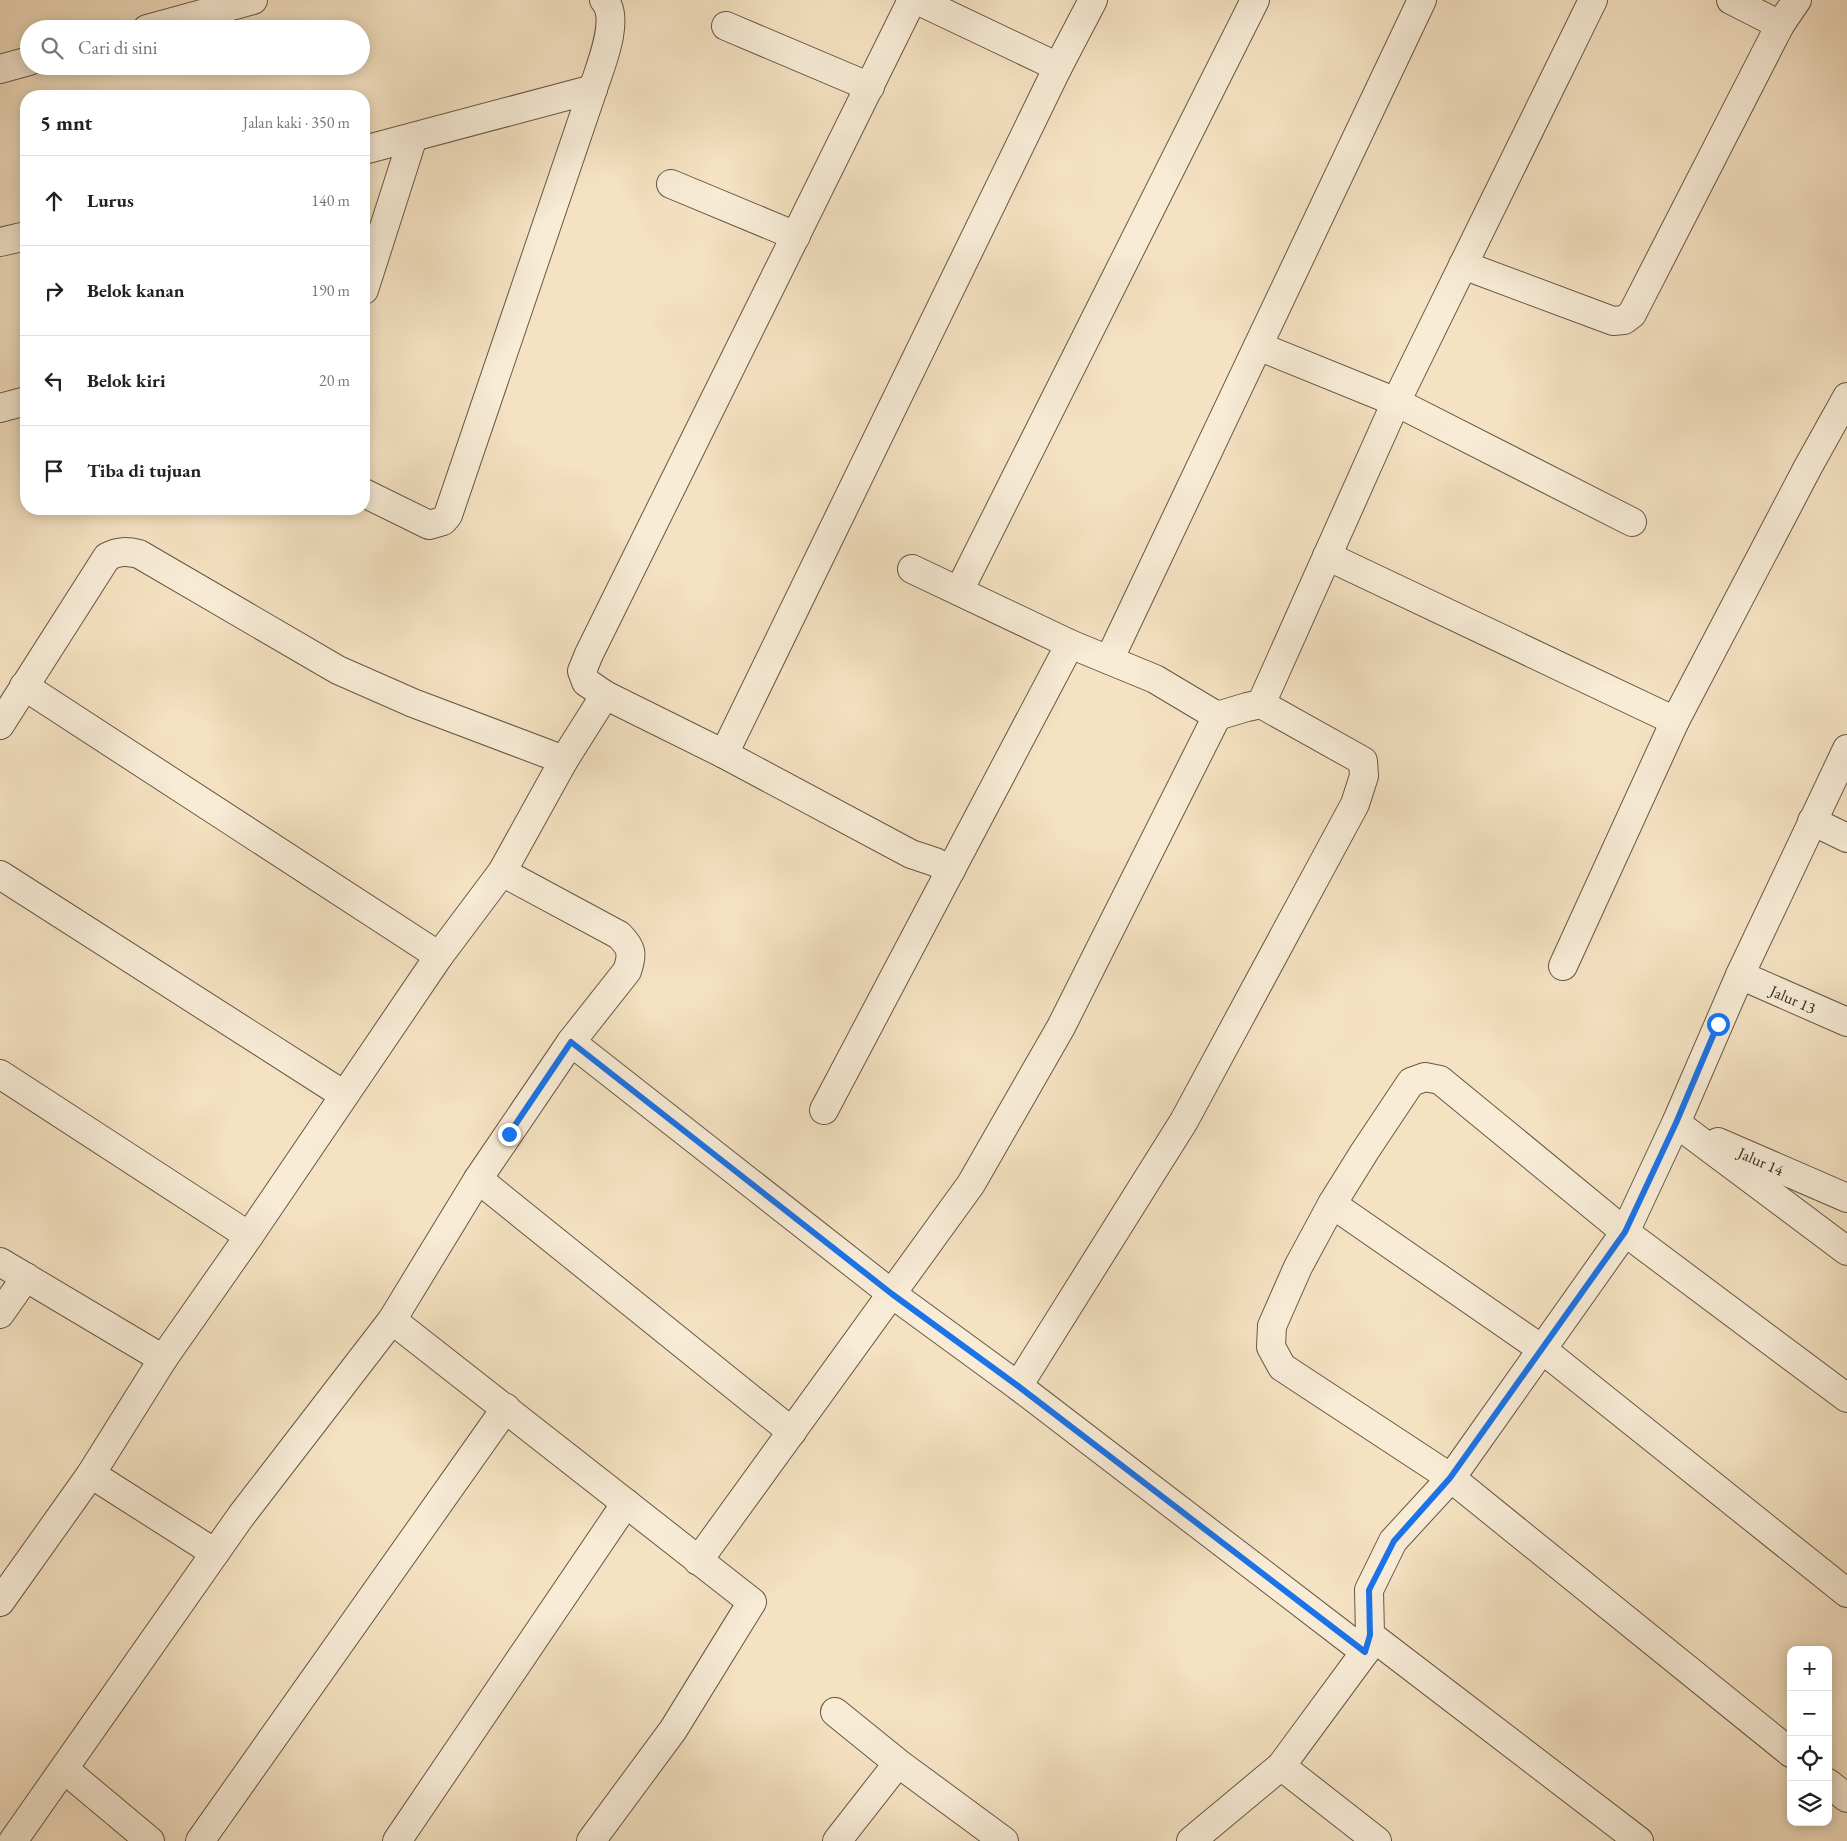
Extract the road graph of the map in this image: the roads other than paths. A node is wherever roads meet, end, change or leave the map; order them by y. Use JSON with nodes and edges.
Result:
{"nodes":[{"id":1,"x":253,"y":0,"type":"edge"},
{"id":2,"x":604,"y":0,"type":"edge"},
{"id":3,"x":912,"y":0,"type":"edge"},
{"id":4,"x":917,"y":0,"type":"edge"},
{"id":5,"x":1093,"y":0,"type":"edge"},
{"id":6,"x":1255,"y":0,"type":"edge"},
{"id":7,"x":1422,"y":0,"type":"edge"},
{"id":8,"x":1593,"y":0,"type":"edge"},
{"id":9,"x":1731,"y":0,"type":"edge"},
{"id":10,"x":1796,"y":0,"type":"edge"},
{"id":11,"x":180,"y":20,"type":"edge"},
{"id":12,"x":726,"y":26,"type":"dead end"},
{"id":13,"x":1780,"y":26,"type":"junction"},
{"id":14,"x":20,"y":63,"type":"edge"},
{"id":15,"x":1058,"y":67,"type":"junction"},
{"id":16,"x":0,"y":69,"type":"edge"},
{"id":17,"x":870,"y":87,"type":"junction"},
{"id":18,"x":593,"y":90,"type":"junction"},
{"id":19,"x":413,"y":137,"type":"junction"},
{"id":20,"x":370,"y":148,"type":"edge"},
{"id":21,"x":671,"y":184,"type":"dead end"},
{"id":22,"x":796,"y":236,"type":"junction"},
{"id":23,"x":20,"y":237,"type":"edge"},
{"id":24,"x":0,"y":242,"type":"edge"},
{"id":25,"x":1463,"y":265,"type":"junction"},
{"id":26,"x":370,"y":271,"type":"edge"},
{"id":27,"x":1258,"y":346,"type":"junction"},
{"id":28,"x":1847,"y":397,"type":"edge"},
{"id":29,"x":1396,"y":402,"type":"junction"},
{"id":30,"x":20,"y":403,"type":"edge"},
{"id":31,"x":0,"y":408,"type":"edge"},
{"id":32,"x":370,"y":496,"type":"edge"},
{"id":33,"x":1632,"y":522,"type":"dead end"},
{"id":34,"x":1327,"y":556,"type":"junction"},
{"id":35,"x":912,"y":569,"type":"dead end"},
{"id":36,"x":959,"y":591,"type":"junction"},
{"id":37,"x":1070,"y":644,"type":"junction"},
{"id":38,"x":1109,"y":660,"type":"junction"},
{"id":39,"x":24,"y":686,"type":"junction"},
{"id":40,"x":605,"y":696,"type":"junction"},
{"id":41,"x":1261,"y":704,"type":"junction"},
{"id":42,"x":1217,"y":716,"type":"junction"},
{"id":43,"x":1676,"y":721,"type":"junction"},
{"id":44,"x":0,"y":725,"type":"edge"},
{"id":45,"x":1847,"y":749,"type":"edge"},
{"id":46,"x":724,"y":754,"type":"junction"},
{"id":47,"x":564,"y":760,"type":"junction"},
{"id":48,"x":1812,"y":821,"type":"junction"},
{"id":49,"x":1847,"y":838,"type":"edge"},
{"id":50,"x":951,"y":870,"type":"junction"},
{"id":51,"x":502,"y":872,"type":"junction"},
{"id":52,"x":0,"y":875,"type":"edge"},
{"id":53,"x":439,"y":956,"type":"junction"},
{"id":54,"x":1564,"y":966,"type":"dead end"},
{"id":55,"x":1740,"y":975,"type":"junction"},
{"id":56,"x":1847,"y":1022,"type":"edge"},
{"id":57,"x":571,"y":1042,"type":"junction"},
{"id":58,"x":0,"y":1074,"type":"edge"},
{"id":59,"x":344,"y":1095,"type":"junction"},
{"id":60,"x":824,"y":1110,"type":"dead end"},
{"id":61,"x":1676,"y":1123,"type":"junction"},
{"id":62,"x":478,"y":1179,"type":"junction"},
{"id":63,"x":1847,"y":1198,"type":"edge"},
{"id":64,"x":1332,"y":1204,"type":"junction"},
{"id":65,"x":1625,"y":1232,"type":"junction"},
{"id":66,"x":250,"y":1236,"type":"junction"},
{"id":67,"x":1847,"y":1251,"type":"edge"},
{"id":68,"x":0,"y":1262,"type":"edge"},
{"id":69,"x":26,"y":1277,"type":"junction"},
{"id":70,"x":892,"y":1294,"type":"junction"},
{"id":71,"x":0,"y":1314,"type":"edge"},
{"id":72,"x":392,"y":1320,"type":"junction"},
{"id":73,"x":1543,"y":1350,"type":"junction"},
{"id":74,"x":163,"y":1359,"type":"junction"},
{"id":75,"x":1018,"y":1386,"type":"junction"},
{"id":76,"x":1847,"y":1398,"type":"edge"},
{"id":77,"x":506,"y":1408,"type":"junction"},
{"id":78,"x":792,"y":1432,"type":"junction"},
{"id":79,"x":91,"y":1474,"type":"junction"},
{"id":80,"x":1450,"y":1478,"type":"junction"},
{"id":81,"x":626,"y":1503,"type":"junction"},
{"id":82,"x":216,"y":1553,"type":"junction"},
{"id":83,"x":698,"y":1561,"type":"junction"},
{"id":84,"x":1847,"y":1593,"type":"edge"},
{"id":85,"x":0,"y":1602,"type":"edge"},
{"id":86,"x":1368,"y":1643,"type":"junction"},
{"id":87,"x":835,"y":1712,"type":"dead end"},
{"id":88,"x":1787,"y":1750,"type":"edge"},
{"id":89,"x":898,"y":1762,"type":"junction"},
{"id":90,"x":1281,"y":1766,"type":"junction"},
{"id":91,"x":64,"y":1768,"type":"junction"},
{"id":92,"x":1832,"y":1786,"type":"edge"},
{"id":93,"x":1847,"y":1798,"type":"edge"},
{"id":94,"x":848,"y":1838,"type":"edge"},
{"id":95,"x":13,"y":1841,"type":"edge"},
{"id":96,"x":150,"y":1841,"type":"edge"},
{"id":97,"x":200,"y":1841,"type":"edge"},
{"id":98,"x":397,"y":1841,"type":"edge"},
{"id":99,"x":591,"y":1841,"type":"edge"},
{"id":100,"x":1004,"y":1841,"type":"edge"},
{"id":101,"x":1191,"y":1841,"type":"edge"},
{"id":102,"x":1377,"y":1841,"type":"edge"},
{"id":103,"x":1639,"y":1841,"type":"edge"}],
"edges":[{"from":1,"to":11,"type":"street"},
{"from":2,"to":18,"type":"street"},
{"from":3,"to":17,"type":"street"},
{"from":4,"to":15,"type":"street"},
{"from":5,"to":15,"type":"street"},
{"from":6,"to":36,"type":"street"},
{"from":7,"to":27,"type":"street"},
{"from":8,"to":25,"type":"street"},
{"from":9,"to":13,"type":"street"},
{"from":10,"to":13,"type":"street"},
{"from":12,"to":17,"type":"street"},
{"from":13,"to":25,"type":"street"},
{"from":14,"to":16,"type":"street"},
{"from":15,"to":46,"type":"street"},
{"from":17,"to":22,"type":"street"},
{"from":18,"to":19,"type":"street"},
{"from":18,"to":32,"type":"street"},
{"from":19,"to":20,"type":"street"},
{"from":19,"to":26,"type":"street"},
{"from":21,"to":22,"type":"street"},
{"from":22,"to":40,"type":"street"},
{"from":23,"to":24,"type":"street"},
{"from":25,"to":29,"type":"street"},
{"from":27,"to":29,"type":"street"},
{"from":27,"to":38,"type":"street"},
{"from":28,"to":43,"type":"street"},
{"from":29,"to":33,"type":"street"},
{"from":29,"to":34,"type":"street"},
{"from":30,"to":31,"type":"street"},
{"from":34,"to":41,"type":"street"},
{"from":34,"to":43,"type":"street"},
{"from":35,"to":36,"type":"street"},
{"from":36,"to":37,"type":"street"},
{"from":37,"to":38,"type":"street"},
{"from":37,"to":50,"type":"street"},
{"from":38,"to":42,"type":"street"},
{"from":39,"to":44,"type":"street"},
{"from":39,"to":47,"type":"street"},
{"from":39,"to":53,"type":"street"},
{"from":40,"to":46,"type":"street"},
{"from":40,"to":47,"type":"street"},
{"from":41,"to":42,"type":"street"},
{"from":41,"to":75,"type":"street"},
{"from":42,"to":70,"type":"street"},
{"from":43,"to":54,"type":"street"},
{"from":45,"to":48,"type":"street"},
{"from":46,"to":50,"type":"street"},
{"from":47,"to":51,"type":"street"},
{"from":48,"to":49,"type":"street"},
{"from":48,"to":55,"type":"street"},
{"from":50,"to":60,"type":"street"},
{"from":51,"to":53,"type":"street"},
{"from":51,"to":57,"type":"street"},
{"from":52,"to":59,"type":"street"},
{"from":53,"to":59,"type":"street"},
{"from":55,"to":56,"type":"street","name":"Jalur 13"},
{"from":55,"to":61,"type":"street"},
{"from":57,"to":62,"type":"street"},
{"from":57,"to":70,"type":"street"},
{"from":58,"to":66,"type":"street"},
{"from":59,"to":66,"type":"street"},
{"from":61,"to":63,"type":"street","name":"Jalur 14"},
{"from":61,"to":65,"type":"street"},
{"from":61,"to":67,"type":"street"},
{"from":62,"to":72,"type":"street"},
{"from":62,"to":78,"type":"street"},
{"from":64,"to":65,"type":"street"},
{"from":64,"to":73,"type":"street"},
{"from":64,"to":80,"type":"street"},
{"from":65,"to":73,"type":"street"},
{"from":65,"to":76,"type":"street"},
{"from":66,"to":74,"type":"street"},
{"from":68,"to":69,"type":"street"},
{"from":69,"to":71,"type":"street"},
{"from":69,"to":74,"type":"street"},
{"from":70,"to":75,"type":"street"},
{"from":70,"to":78,"type":"street"},
{"from":72,"to":77,"type":"street"},
{"from":72,"to":82,"type":"street"},
{"from":73,"to":80,"type":"street"},
{"from":73,"to":84,"type":"street"},
{"from":74,"to":79,"type":"street"},
{"from":75,"to":86,"type":"street"},
{"from":77,"to":81,"type":"street"},
{"from":77,"to":97,"type":"street"},
{"from":78,"to":83,"type":"street"},
{"from":79,"to":82,"type":"street"},
{"from":79,"to":85,"type":"street"},
{"from":80,"to":86,"type":"street"},
{"from":80,"to":88,"type":"street"},
{"from":81,"to":83,"type":"street"},
{"from":81,"to":98,"type":"street"},
{"from":82,"to":91,"type":"street"},
{"from":83,"to":99,"type":"street"},
{"from":86,"to":90,"type":"street"},
{"from":86,"to":103,"type":"street"},
{"from":87,"to":89,"type":"street"},
{"from":89,"to":94,"type":"street"},
{"from":89,"to":100,"type":"street"},
{"from":90,"to":101,"type":"street"},
{"from":90,"to":102,"type":"street"},
{"from":91,"to":95,"type":"street"},
{"from":91,"to":96,"type":"street"},
{"from":92,"to":93,"type":"street"}]}
